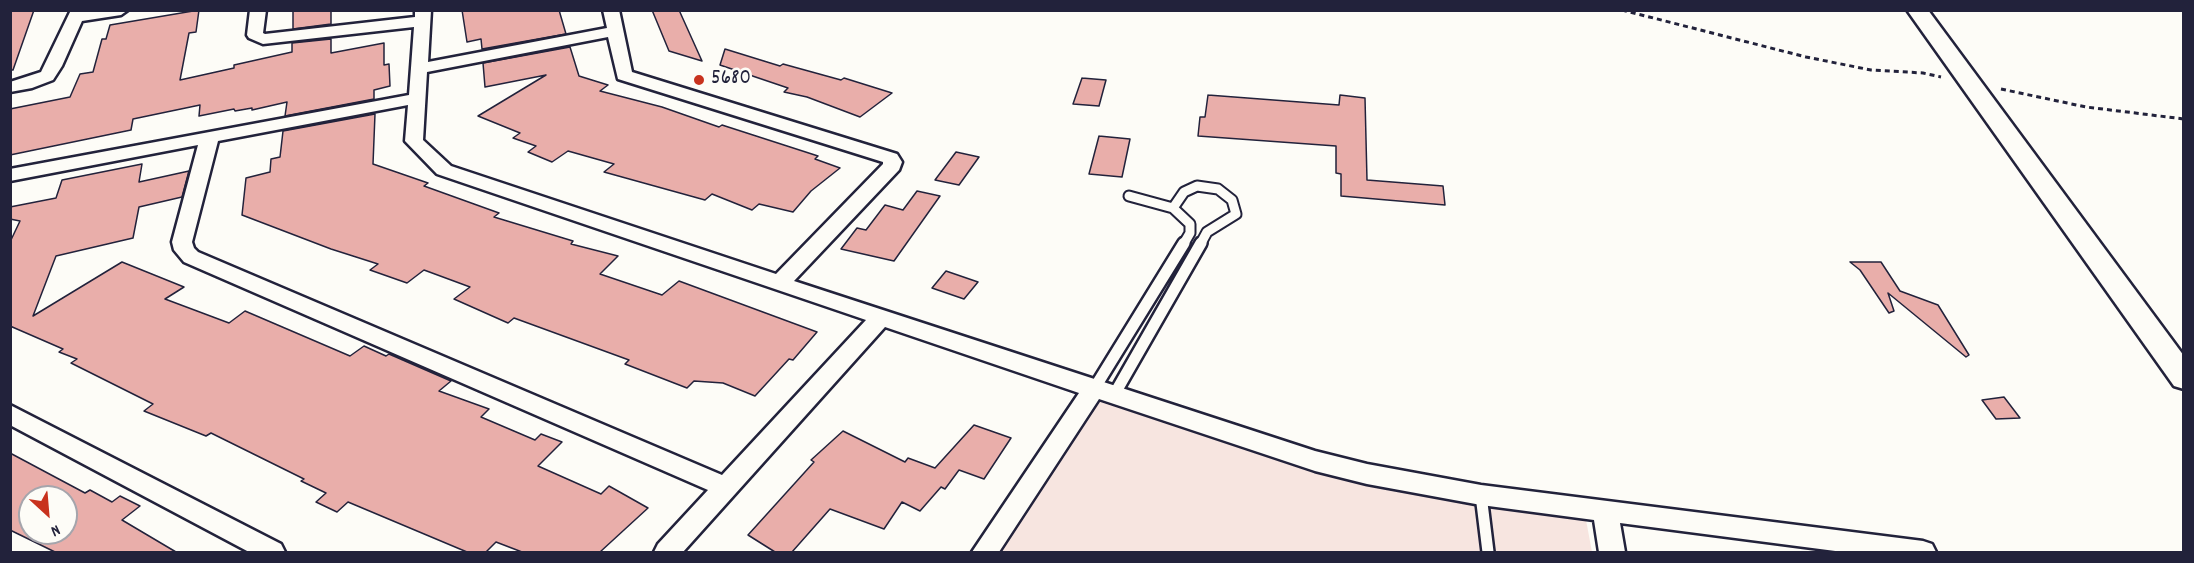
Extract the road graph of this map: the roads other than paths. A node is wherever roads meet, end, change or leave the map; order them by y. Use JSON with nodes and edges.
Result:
{"nodes":[{"id":1,"x":121,"y":10,"type":"edge"},
{"id":2,"x":258,"y":10,"type":"edge"},
{"id":3,"x":611,"y":10,"type":"edge"},
{"id":4,"x":1917,"y":10,"type":"edge"},
{"id":5,"x":77,"y":14,"type":"edge"},
{"id":6,"x":423,"y":16,"type":"edge"},
{"id":7,"x":616,"y":31,"type":"junction"},
{"id":8,"x":419,"y":69,"type":"junction"},
{"id":9,"x":10,"y":87,"type":"edge"},
{"id":10,"x":418,"y":98,"type":"junction"},
{"id":11,"x":209,"y":139,"type":"junction"},
{"id":12,"x":10,"y":175,"type":"edge"},
{"id":13,"x":1129,"y":196,"type":"dead end"},
{"id":14,"x":1173,"y":208,"type":"junction"},
{"id":15,"x":780,"y":283,"type":"junction"},
{"id":16,"x":881,"y":317,"type":"junction"},
{"id":17,"x":2184,"y":378,"type":"edge"},
{"id":18,"x":1104,"y":392,"type":"junction"},
{"id":19,"x":10,"y":414,"type":"edge"},
{"id":20,"x":726,"y":487,"type":"junction"},
{"id":21,"x":1481,"y":495,"type":"junction"},
{"id":22,"x":1605,"y":512,"type":"junction"},
{"id":23,"x":272,"y":552,"type":"edge"},
{"id":24,"x":667,"y":552,"type":"edge"},
{"id":25,"x":985,"y":552,"type":"edge"},
{"id":26,"x":1488,"y":552,"type":"edge"},
{"id":27,"x":1612,"y":552,"type":"edge"},
{"id":28,"x":1923,"y":552,"type":"edge"}],
"edges":[{"from":1,"to":5,"type":"street"},
{"from":2,"to":6,"type":"street"},
{"from":3,"to":7,"type":"street"},
{"from":4,"to":17,"type":"street"},
{"from":5,"to":9,"type":"street"},
{"from":6,"to":8,"type":"street"},
{"from":7,"to":8,"type":"street"},
{"from":7,"to":15,"type":"street"},
{"from":8,"to":10,"type":"street"},
{"from":10,"to":11,"type":"street"},
{"from":10,"to":15,"type":"street"},
{"from":11,"to":12,"type":"street"},
{"from":11,"to":20,"type":"street"},
{"from":13,"to":14,"type":"lane"},
{"from":14,"to":18,"type":"lane"},
{"from":14,"to":18,"type":"lane"},
{"from":15,"to":16,"type":"street"},
{"from":16,"to":18,"type":"street"},
{"from":16,"to":20,"type":"street"},
{"from":18,"to":21,"type":"street"},
{"from":18,"to":25,"type":"street"},
{"from":19,"to":23,"type":"street"},
{"from":20,"to":24,"type":"street"},
{"from":21,"to":22,"type":"street"},
{"from":21,"to":26,"type":"lane"},
{"from":22,"to":27,"type":"street"},
{"from":22,"to":28,"type":"street"}]}
